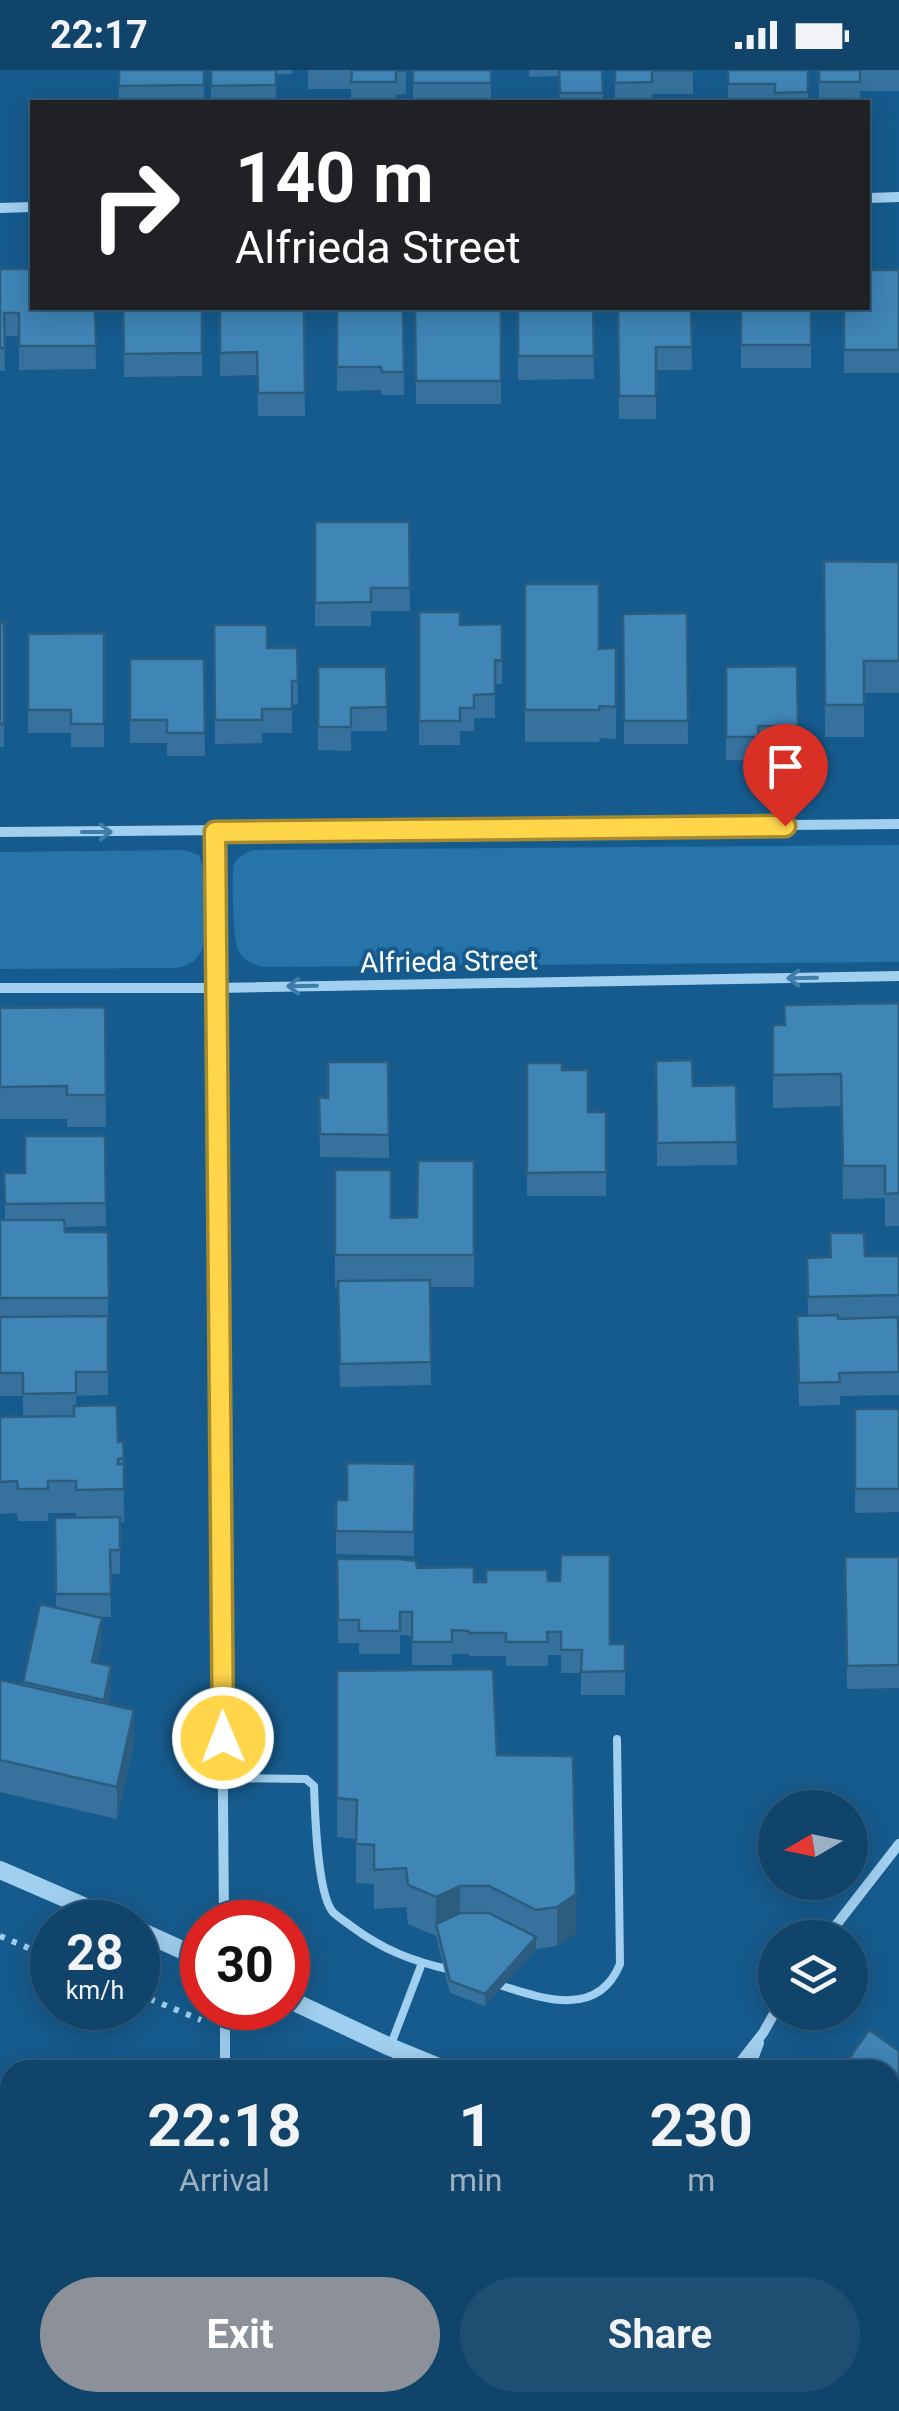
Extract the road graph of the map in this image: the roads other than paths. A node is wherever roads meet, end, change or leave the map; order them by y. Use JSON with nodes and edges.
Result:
{"nodes":[{"id":1,"x":870,"y":198,"type":"edge"},
{"id":2,"x":899,"y":198,"type":"edge"},
{"id":3,"x":30,"y":207,"type":"edge"},
{"id":4,"x":0,"y":208,"type":"edge"},
{"id":5,"x":899,"y":824,"type":"edge"},
{"id":6,"x":0,"y":832,"type":"edge"},
{"id":7,"x":215,"y":832,"type":"junction"},
{"id":8,"x":899,"y":976,"type":"edge"},
{"id":9,"x":0,"y":988,"type":"edge"},
{"id":10,"x":217,"y":988,"type":"junction"},
{"id":11,"x":617,"y":1739,"type":"dead end"},
{"id":12,"x":223,"y":1778,"type":"junction"},
{"id":13,"x":899,"y":1844,"type":"edge"},
{"id":14,"x":0,"y":1870,"type":"edge"},
{"id":15,"x":69,"y":1900,"type":"edge"},
{"id":16,"x":224,"y":1900,"type":"edge"},
{"id":17,"x":840,"y":1920,"type":"edge"},
{"id":18,"x":422,"y":1963,"type":"junction"},
{"id":19,"x":466,"y":1973,"type":"edge"},
{"id":20,"x":483,"y":1979,"type":"edge"},
{"id":21,"x":310,"y":2009,"type":"edge"},
{"id":22,"x":225,"y":2030,"type":"edge"},
{"id":23,"x":765,"y":2030,"type":"edge"},
{"id":24,"x":763,"y":2033,"type":"junction"},
{"id":25,"x":390,"y":2047,"type":"junction"},
{"id":26,"x":225,"y":2060,"type":"edge"},
{"id":27,"x":422,"y":2060,"type":"edge"},
{"id":28,"x":742,"y":2060,"type":"edge"},
{"id":29,"x":753,"y":2060,"type":"edge"}],
"edges":[{"from":1,"to":2,"type":"street"},
{"from":3,"to":4,"type":"street"},
{"from":5,"to":7,"type":"street"},
{"from":6,"to":7,"type":"street","one_way":true},
{"from":7,"to":10,"type":"street"},
{"from":8,"to":10,"type":"street","name":"Alfrieda Street","one_way":true},
{"from":9,"to":10,"type":"street","name":"Alfrieda Street"},
{"from":10,"to":12,"type":"street"},
{"from":11,"to":20,"type":"lane"},
{"from":12,"to":16,"type":"street"},
{"from":12,"to":18,"type":"lane"},
{"from":13,"to":17,"type":"street"},
{"from":14,"to":15,"type":"street"},
{"from":18,"to":19,"type":"lane"},
{"from":18,"to":25,"type":"lane"},
{"from":21,"to":25,"type":"street"},
{"from":22,"to":26,"type":"street"},
{"from":23,"to":24,"type":"street"},
{"from":24,"to":28,"type":"street"},
{"from":24,"to":29,"type":"street"},
{"from":25,"to":27,"type":"street"}]}
